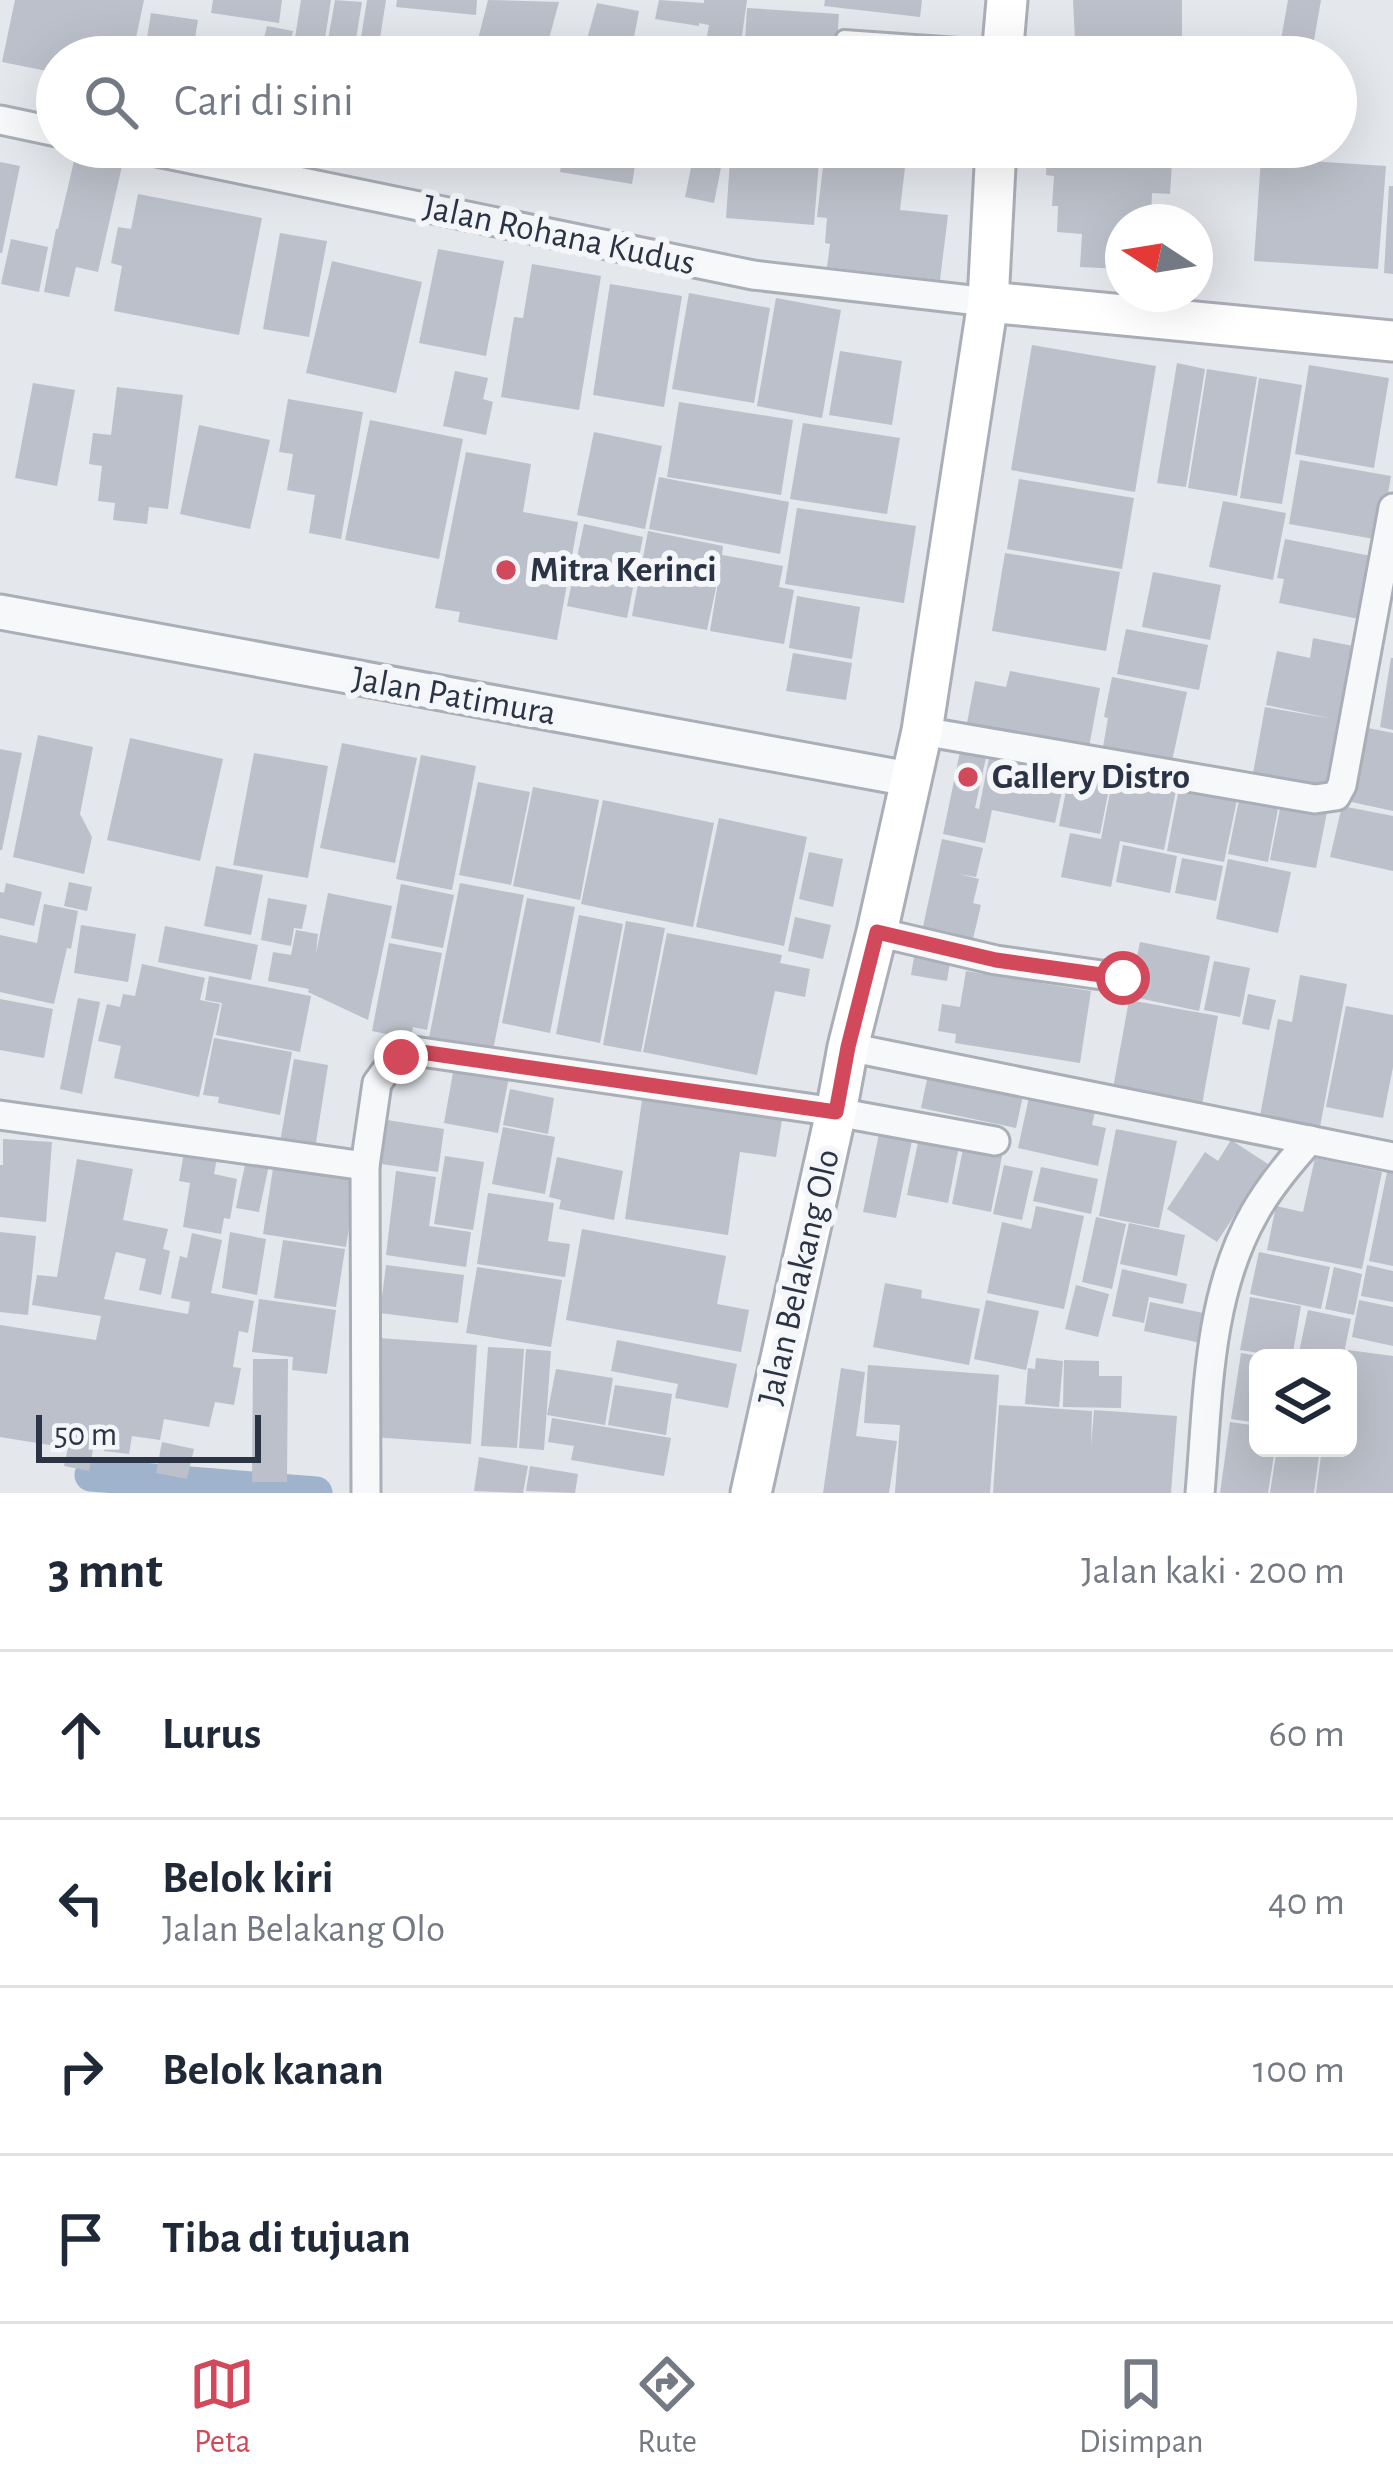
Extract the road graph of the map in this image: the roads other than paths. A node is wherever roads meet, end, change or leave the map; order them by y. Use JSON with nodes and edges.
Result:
{"nodes":[{"id":1,"x":1007,"y":0,"type":"edge"},
{"id":2,"x":1004,"y":36,"type":"edge"},
{"id":3,"x":0,"y":120,"type":"edge"},
{"id":4,"x":36,"y":128,"type":"edge"},
{"id":5,"x":235,"y":168,"type":"edge"},
{"id":6,"x":995,"y":168,"type":"edge"},
{"id":7,"x":988,"y":302,"type":"junction"},
{"id":8,"x":1393,"y":341,"type":"edge"},
{"id":9,"x":1393,"y":508,"type":"edge"},
{"id":10,"x":0,"y":612,"type":"edge"},
{"id":11,"x":922,"y":730,"type":"junction"},
{"id":12,"x":909,"y":779,"type":"junction"},
{"id":13,"x":877,"y":932,"type":"junction"},
{"id":14,"x":1123,"y":978,"type":"dead end"},
{"id":15,"x":848,"y":1047,"type":"junction"},
{"id":16,"x":836,"y":1112,"type":"junction"},
{"id":17,"x":0,"y":1115,"type":"edge"},
{"id":18,"x":1310,"y":1140,"type":"junction"},
{"id":19,"x":994,"y":1141,"type":"dead end"},
{"id":20,"x":1393,"y":1157,"type":"edge"},
{"id":21,"x":365,"y":1166,"type":"junction"},
{"id":22,"x":366,"y":1493,"type":"edge"},
{"id":23,"x":751,"y":1493,"type":"edge"},
{"id":24,"x":1200,"y":1493,"type":"edge"}],
"edges":[{"from":1,"to":2,"type":"main road"},
{"from":3,"to":4,"type":"street"},
{"from":5,"to":7,"type":"street","name":"Jalan Rohana Kudus"},
{"from":6,"to":7,"type":"main road","name":"Jalan Belakang Olo"},
{"from":7,"to":8,"type":"main road"},
{"from":7,"to":11,"type":"main road","name":"Jalan Belakang Olo"},
{"from":9,"to":11,"type":"street"},
{"from":10,"to":12,"type":"street","name":"Jalan Patimura"},
{"from":11,"to":12,"type":"main road","name":"Jalan Belakang Olo"},
{"from":12,"to":13,"type":"main road","name":"Jalan Belakang Olo"},
{"from":13,"to":14,"type":"street"},
{"from":13,"to":15,"type":"main road","name":"Jalan Belakang Olo"},
{"from":15,"to":16,"type":"main road","name":"Jalan Belakang Olo"},
{"from":15,"to":18,"type":"street"},
{"from":16,"to":19,"type":"street"},
{"from":16,"to":21,"type":"street"},
{"from":16,"to":23,"type":"main road","name":"Jalan Belakang Olo"},
{"from":17,"to":21,"type":"street"},
{"from":18,"to":20,"type":"street"},
{"from":18,"to":24,"type":"street"},
{"from":21,"to":22,"type":"street"}]}
